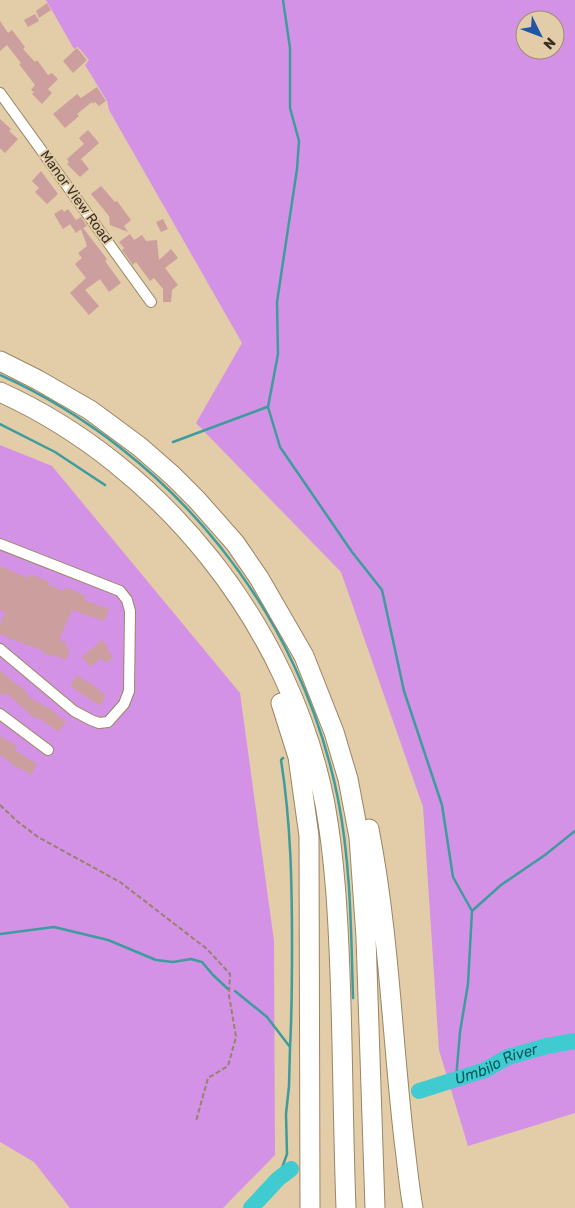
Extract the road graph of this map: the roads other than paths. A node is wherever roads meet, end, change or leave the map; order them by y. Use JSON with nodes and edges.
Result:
{"nodes":[{"id":1,"x":0,"y":93,"type":"edge"},
{"id":2,"x":151,"y":302,"type":"dead end"},
{"id":3,"x":0,"y":361,"type":"edge"},
{"id":4,"x":0,"y":392,"type":"edge"},
{"id":5,"x":150,"y":493,"type":"junction"},
{"id":6,"x":0,"y":544,"type":"edge"},
{"id":7,"x":0,"y":650,"type":"edge"},
{"id":8,"x":304,"y":656,"type":"junction"},
{"id":9,"x":0,"y":714,"type":"edge"},
{"id":10,"x":48,"y":750,"type":"dead end"},
{"id":11,"x":413,"y":1205,"type":"edge"},
{"id":12,"x":310,"y":1208,"type":"edge"},
{"id":13,"x":346,"y":1208,"type":"edge"},
{"id":14,"x":375,"y":1208,"type":"edge"}],
"edges":[{"from":1,"to":2,"type":"street","name":"Manor View Road"},
{"from":3,"to":8,"type":"highway"},
{"from":4,"to":5,"type":"highway"},
{"from":5,"to":12,"type":"highway"},
{"from":5,"to":13,"type":"highway"},
{"from":6,"to":7,"type":"street"},
{"from":8,"to":11,"type":"highway"},
{"from":8,"to":14,"type":"highway"},
{"from":9,"to":10,"type":"street"}]}
